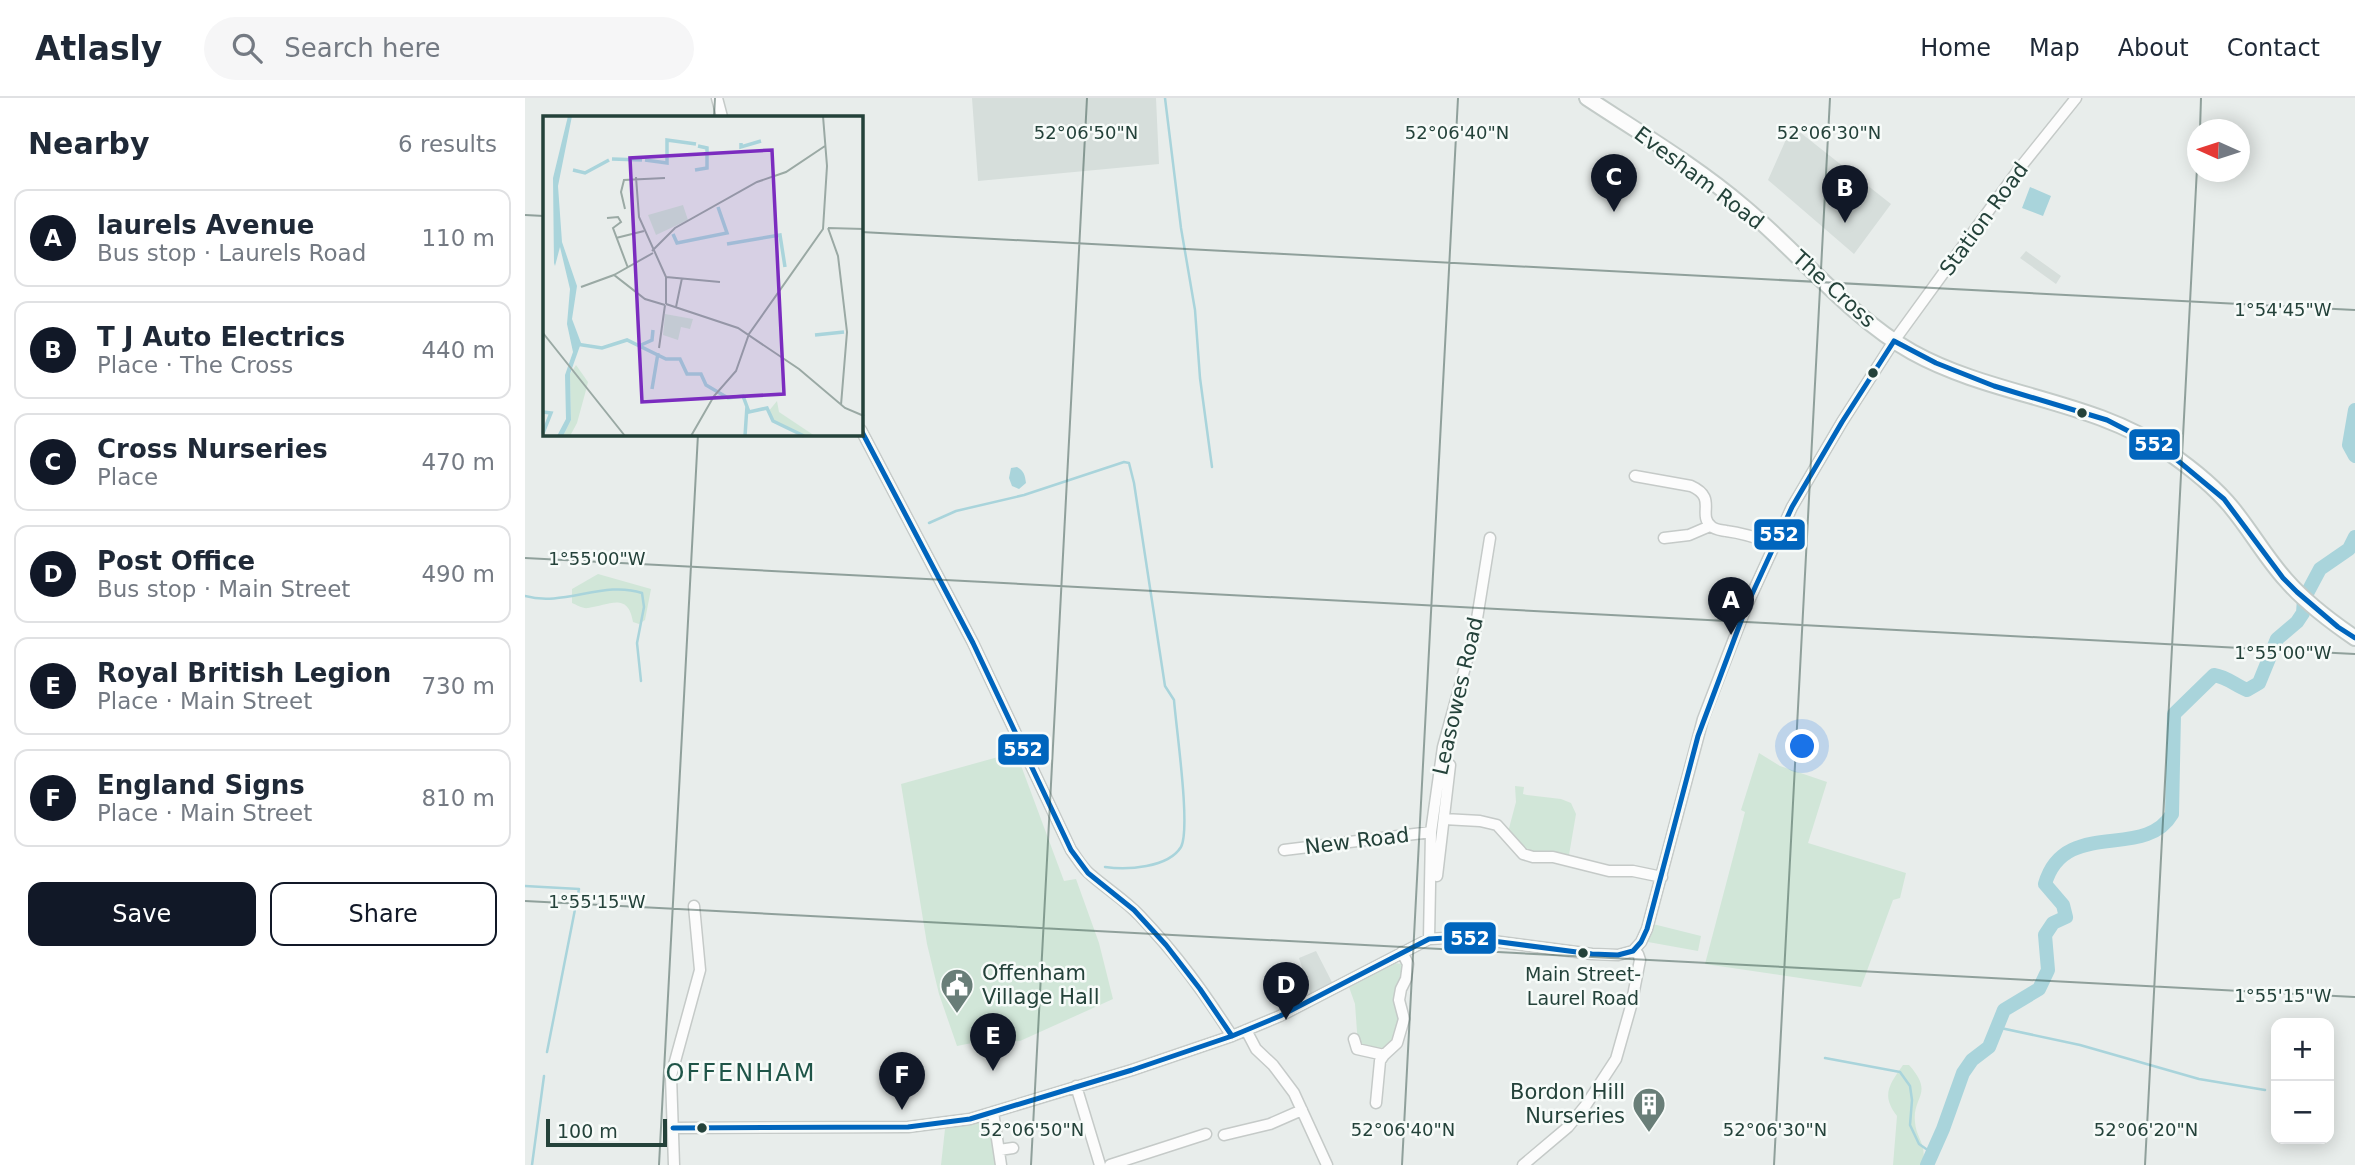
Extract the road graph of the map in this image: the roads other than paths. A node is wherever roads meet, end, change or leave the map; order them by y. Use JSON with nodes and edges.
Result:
{"nodes":[{"id":1,"x":717,"y":98,"type":"edge"},
{"id":2,"x":1587,"y":98,"type":"edge"},
{"id":3,"x":2076,"y":98,"type":"edge"},
{"id":4,"x":722,"y":116,"type":"edge"},
{"id":5,"x":1774,"y":236,"type":"joint"},
{"id":6,"x":1894,"y":341,"type":"junction"},
{"id":7,"x":863,"y":434,"type":"edge"},
{"id":8,"x":1635,"y":475,"type":"dead end"},
{"id":9,"x":1710,"y":526,"type":"junction"},
{"id":10,"x":1490,"y":538,"type":"dead end"},
{"id":11,"x":1664,"y":538,"type":"dead end"},
{"id":12,"x":1774,"y":544,"type":"junction"},
{"id":13,"x":2355,"y":638,"type":"edge"},
{"id":14,"x":1450,"y":765,"type":"dead end"},
{"id":15,"x":1444,"y":819,"type":"junction"},
{"id":16,"x":1430,"y":832,"type":"junction"},
{"id":17,"x":1284,"y":850,"type":"dead end"},
{"id":18,"x":1437,"y":876,"type":"dead end"},
{"id":19,"x":1662,"y":877,"type":"junction"},
{"id":20,"x":694,"y":905,"type":"dead end"},
{"id":21,"x":1429,"y":939,"type":"junction"},
{"id":22,"x":1633,"y":951,"type":"junction"},
{"id":23,"x":1402,"y":952,"type":"junction"},
{"id":24,"x":1246,"y":1030,"type":"junction"},
{"id":25,"x":1232,"y":1035,"type":"junction"},
{"id":26,"x":1355,"y":1048,"type":"dead end"},
{"id":27,"x":1384,"y":1055,"type":"junction"},
{"id":28,"x":1378,"y":1084,"type":"junction"},
{"id":29,"x":1391,"y":1085,"type":"dead end"},
{"id":30,"x":1076,"y":1086,"type":"junction"},
{"id":31,"x":1376,"y":1103,"type":"dead end"},
{"id":32,"x":1303,"y":1110,"type":"junction"},
{"id":33,"x":993,"y":1112,"type":"junction"},
{"id":34,"x":673,"y":1128,"type":"junction"},
{"id":35,"x":1206,"y":1134,"type":"dead end"},
{"id":36,"x":1224,"y":1135,"type":"dead end"},
{"id":37,"x":1013,"y":1148,"type":"dead end"},
{"id":38,"x":999,"y":1150,"type":"junction"},
{"id":39,"x":674,"y":1165,"type":"edge"},
{"id":40,"x":1002,"y":1165,"type":"edge"},
{"id":41,"x":1100,"y":1165,"type":"edge"},
{"id":42,"x":1110,"y":1165,"type":"edge"},
{"id":43,"x":1327,"y":1165,"type":"edge"},
{"id":44,"x":1523,"y":1165,"type":"edge"}],
"edges":[{"from":1,"to":4,"type":"street"},
{"from":2,"to":5,"type":"main road","name":"Evesham Road"},
{"from":3,"to":6,"type":"street","name":"Station Road"},
{"from":5,"to":6,"type":"main road","name":"The Cross"},
{"from":6,"to":12,"type":"street","name":"Station Road"},
{"from":6,"to":13,"type":"main road"},
{"from":7,"to":25,"type":"street"},
{"from":8,"to":9,"type":"street"},
{"from":9,"to":11,"type":"street"},
{"from":9,"to":12,"type":"street"},
{"from":10,"to":16,"type":"street","name":"Leasowes Road"},
{"from":12,"to":19,"type":"street","name":"Station Road"},
{"from":14,"to":15,"type":"street"},
{"from":15,"to":18,"type":"street"},
{"from":15,"to":19,"type":"street"},
{"from":16,"to":17,"type":"street","name":"New Road"},
{"from":16,"to":21,"type":"street","name":"Leasowes Road"},
{"from":19,"to":22,"type":"street","name":"Station Road"},
{"from":20,"to":34,"type":"street"},
{"from":21,"to":22,"type":"street"},
{"from":21,"to":23,"type":"street"},
{"from":22,"to":44,"type":"street"},
{"from":23,"to":24,"type":"street"},
{"from":23,"to":27,"type":"street"},
{"from":24,"to":25,"type":"street"},
{"from":24,"to":32,"type":"street"},
{"from":25,"to":30,"type":"street"},
{"from":26,"to":27,"type":"street"},
{"from":27,"to":28,"type":"street"},
{"from":28,"to":29,"type":"street"},
{"from":28,"to":31,"type":"street"},
{"from":30,"to":33,"type":"street"},
{"from":30,"to":41,"type":"street"},
{"from":32,"to":36,"type":"street"},
{"from":32,"to":43,"type":"street"},
{"from":33,"to":34,"type":"street"},
{"from":33,"to":38,"type":"street"},
{"from":34,"to":39,"type":"street"},
{"from":35,"to":42,"type":"street"},
{"from":37,"to":38,"type":"street"},
{"from":38,"to":40,"type":"street"}]}
